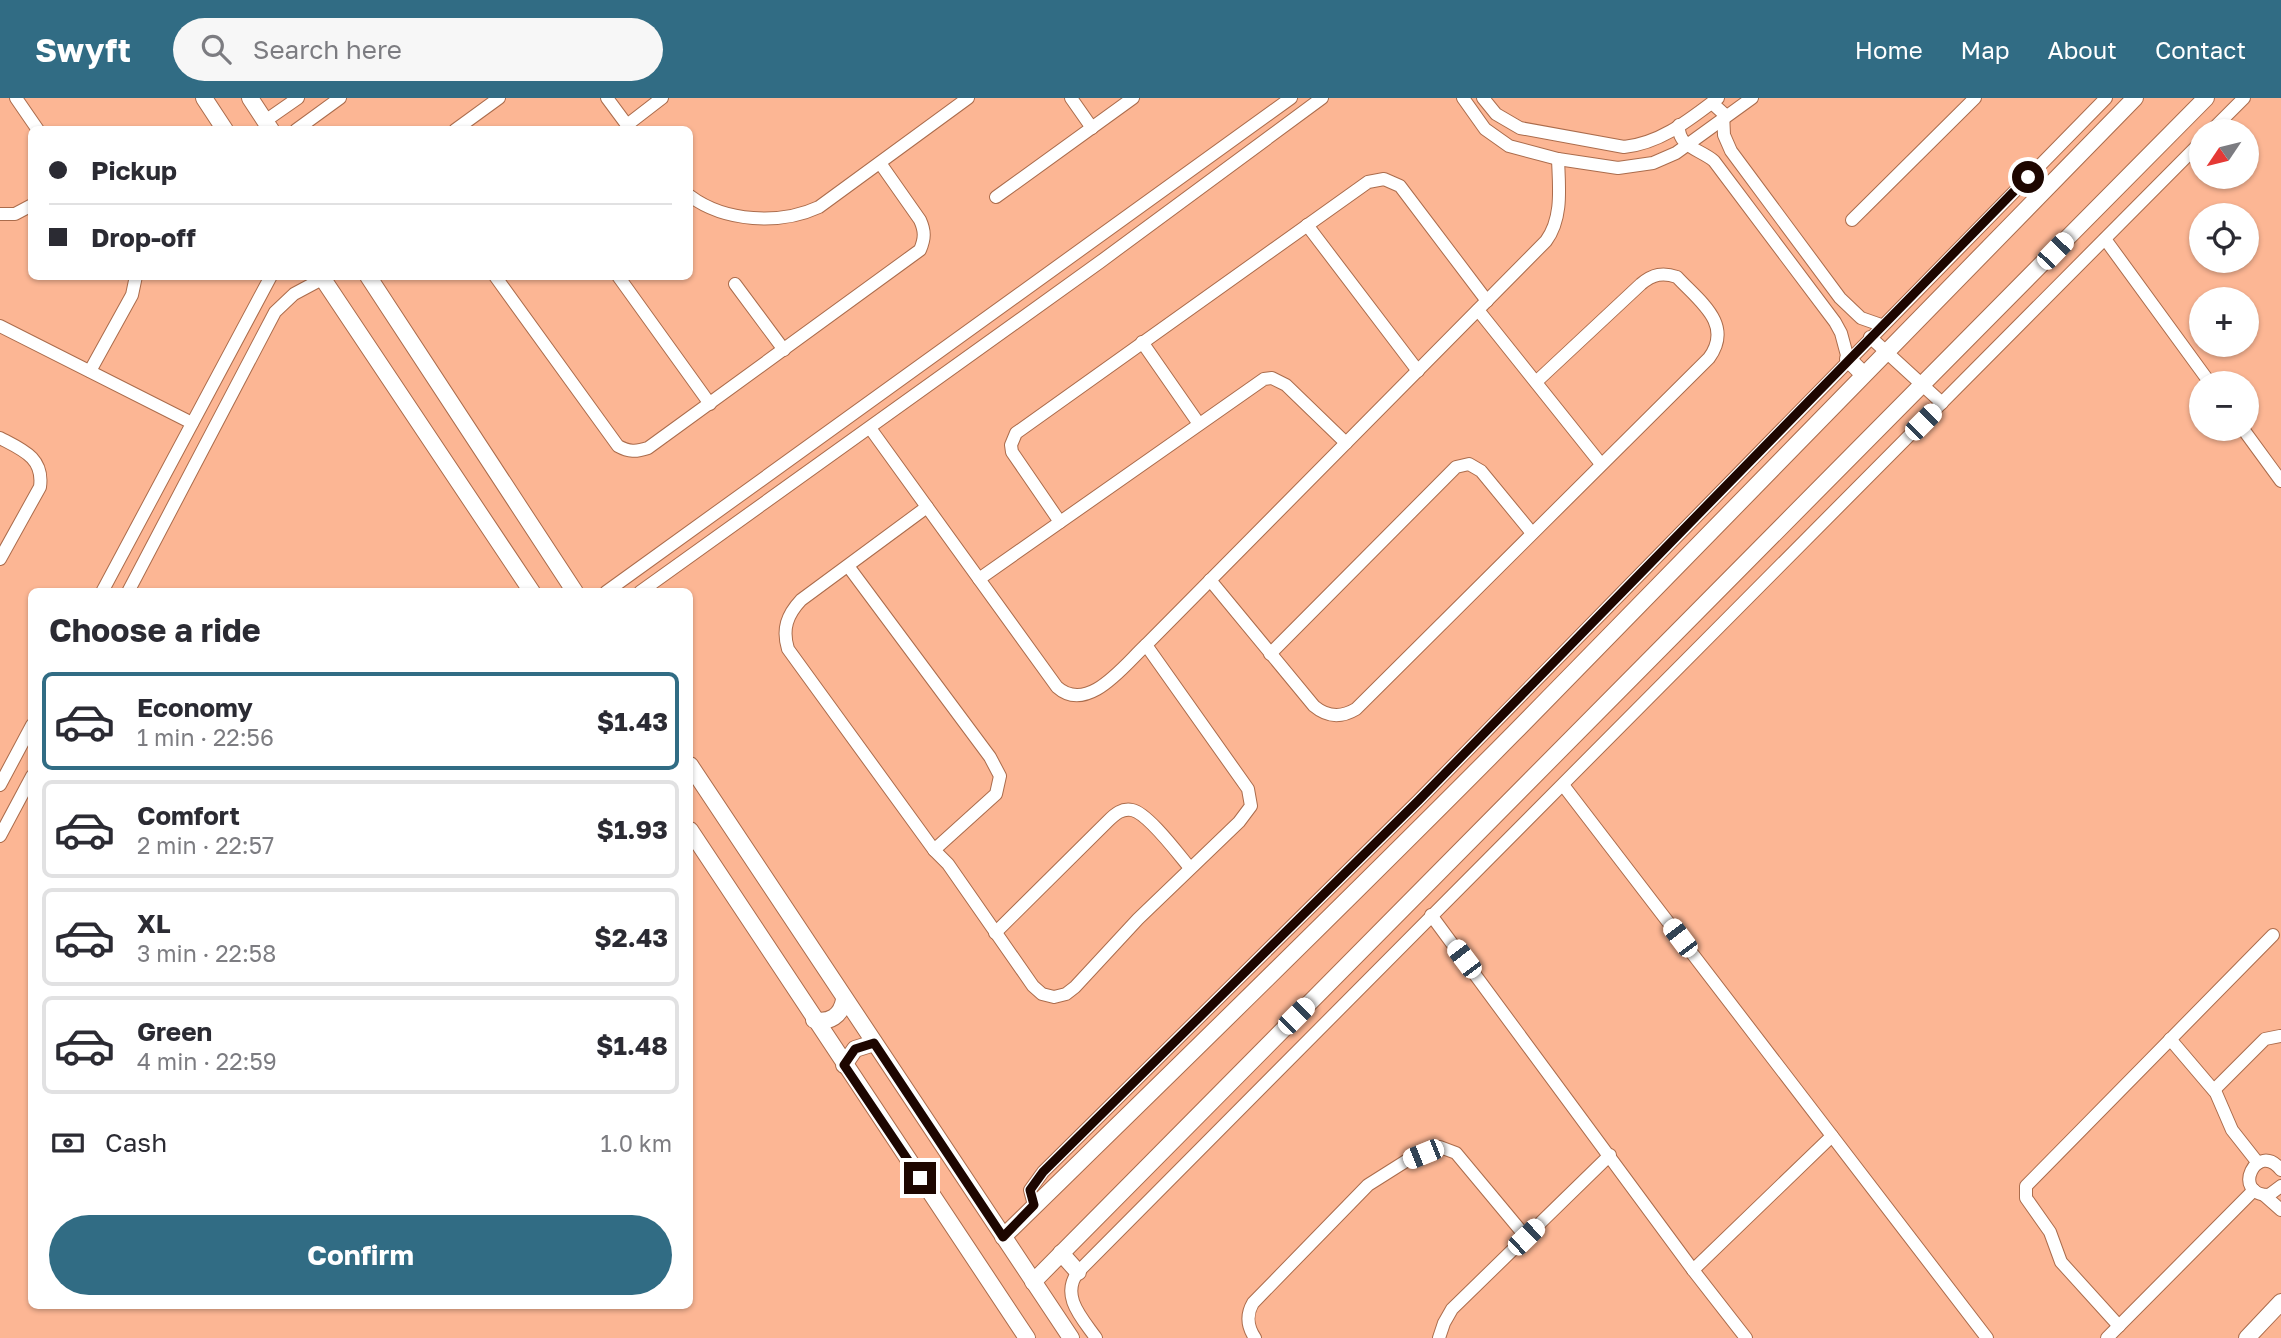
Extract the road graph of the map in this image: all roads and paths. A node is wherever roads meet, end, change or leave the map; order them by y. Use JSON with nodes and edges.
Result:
{"nodes":[{"id":1,"x":16,"y":98,"type":"edge"},
{"id":2,"x":204,"y":98,"type":"edge"},
{"id":3,"x":250,"y":98,"type":"edge"},
{"id":4,"x":298,"y":98,"type":"edge"},
{"id":5,"x":340,"y":98,"type":"edge"},
{"id":6,"x":499,"y":98,"type":"edge"},
{"id":7,"x":607,"y":98,"type":"edge"},
{"id":8,"x":662,"y":98,"type":"edge"},
{"id":9,"x":1071,"y":98,"type":"edge"},
{"id":10,"x":1133,"y":98,"type":"edge"},
{"id":11,"x":1291,"y":98,"type":"edge"},
{"id":12,"x":1322,"y":98,"type":"edge"},
{"id":13,"x":1463,"y":98,"type":"edge"},
{"id":14,"x":1483,"y":98,"type":"edge"},
{"id":15,"x":1752,"y":98,"type":"edge"},
{"id":16,"x":1975,"y":98,"type":"edge"},
{"id":17,"x":2106,"y":98,"type":"edge"},
{"id":18,"x":2135,"y":98,"type":"edge"},
{"id":19,"x":2206,"y":98,"type":"edge"},
{"id":20,"x":2244,"y":98,"type":"edge"},
{"id":21,"x":966,"y":99,"type":"edge"},
{"id":22,"x":1715,"y":100,"type":"edge"},
{"id":23,"x":1724,"y":118,"type":"junction"},
{"id":24,"x":2223,"y":119,"type":"edge"},
{"id":25,"x":268,"y":125,"type":"edge"},
{"id":26,"x":1679,"y":125,"type":"junction"},
{"id":27,"x":35,"y":126,"type":"edge"},
{"id":28,"x":222,"y":126,"type":"edge"},
{"id":29,"x":302,"y":126,"type":"edge"},
{"id":30,"x":460,"y":126,"type":"edge"},
{"id":31,"x":628,"y":126,"type":"edge"},
{"id":32,"x":630,"y":126,"type":"edge"},
{"id":33,"x":1092,"y":128,"type":"junction"},
{"id":34,"x":1686,"y":145,"type":"junction"},
{"id":35,"x":2189,"y":154,"type":"edge"},
{"id":36,"x":1559,"y":159,"type":"junction"},
{"id":37,"x":880,"y":163,"type":"junction"},
{"id":38,"x":693,"y":197,"type":"edge"},
{"id":39,"x":996,"y":197,"type":"dead end"},
{"id":40,"x":28,"y":207,"type":"edge"},
{"id":41,"x":0,"y":214,"type":"edge"},
{"id":42,"x":1852,"y":220,"type":"dead end"},
{"id":43,"x":1307,"y":225,"type":"junction"},
{"id":44,"x":2105,"y":239,"type":"junction"},
{"id":45,"x":135,"y":280,"type":"edge"},
{"id":46,"x":269,"y":280,"type":"edge"},
{"id":47,"x":318,"y":280,"type":"edge"},
{"id":48,"x":322,"y":280,"type":"edge"},
{"id":49,"x":371,"y":280,"type":"edge"},
{"id":50,"x":498,"y":280,"type":"edge"},
{"id":51,"x":621,"y":280,"type":"edge"},
{"id":52,"x":735,"y":284,"type":"dead end"},
{"id":53,"x":1482,"y":306,"type":"junction"},
{"id":54,"x":1881,"y":325,"type":"junction"},
{"id":55,"x":0,"y":326,"type":"edge"},
{"id":56,"x":1870,"y":337,"type":"junction"},
{"id":57,"x":1142,"y":342,"type":"junction"},
{"id":58,"x":784,"y":350,"type":"junction"},
{"id":59,"x":1885,"y":350,"type":"junction"},
{"id":60,"x":1848,"y":359,"type":"junction"},
{"id":61,"x":90,"y":371,"type":"junction"},
{"id":62,"x":1418,"y":371,"type":"junction"},
{"id":63,"x":2201,"y":371,"type":"edge"},
{"id":64,"x":1863,"y":374,"type":"junction"},
{"id":65,"x":1536,"y":382,"type":"junction"},
{"id":66,"x":214,"y":383,"type":"junction"},
{"id":67,"x":1922,"y":385,"type":"junction"},
{"id":68,"x":232,"y":392,"type":"junction"},
{"id":69,"x":1942,"y":403,"type":"junction"},
{"id":70,"x":710,"y":404,"type":"junction"},
{"id":71,"x":192,"y":423,"type":"junction"},
{"id":72,"x":1199,"y":424,"type":"junction"},
{"id":73,"x":870,"y":428,"type":"junction"},
{"id":74,"x":0,"y":438,"type":"edge"},
{"id":75,"x":2252,"y":441,"type":"edge"},
{"id":76,"x":1346,"y":443,"type":"junction"},
{"id":77,"x":1601,"y":464,"type":"junction"},
{"id":78,"x":2281,"y":481,"type":"edge"},
{"id":79,"x":927,"y":507,"type":"junction"},
{"id":80,"x":1060,"y":522,"type":"junction"},
{"id":81,"x":1532,"y":533,"type":"junction"},
{"id":82,"x":0,"y":559,"type":"edge"},
{"id":83,"x":848,"y":566,"type":"junction"},
{"id":84,"x":979,"y":579,"type":"junction"},
{"id":85,"x":1210,"y":580,"type":"junction"},
{"id":86,"x":105,"y":588,"type":"edge"},
{"id":87,"x":130,"y":588,"type":"edge"},
{"id":88,"x":528,"y":588,"type":"edge"},
{"id":89,"x":572,"y":588,"type":"edge"},
{"id":90,"x":612,"y":588,"type":"edge"},
{"id":91,"x":646,"y":588,"type":"edge"},
{"id":92,"x":1146,"y":645,"type":"junction"},
{"id":93,"x":1270,"y":654,"type":"junction"},
{"id":94,"x":28,"y":732,"type":"edge"},
{"id":95,"x":693,"y":770,"type":"edge"},
{"id":96,"x":28,"y":784,"type":"edge"},
{"id":97,"x":0,"y":785,"type":"edge"},
{"id":98,"x":1563,"y":785,"type":"junction"},
{"id":99,"x":693,"y":835,"type":"edge"},
{"id":100,"x":0,"y":836,"type":"edge"},
{"id":101,"x":934,"y":850,"type":"junction"},
{"id":102,"x":1191,"y":868,"type":"junction"},
{"id":103,"x":1432,"y":915,"type":"junction"},
{"id":104,"x":995,"y":933,"type":"junction"},
{"id":105,"x":2273,"y":935,"type":"dead end"},
{"id":106,"x":845,"y":1000,"type":"junction"},
{"id":107,"x":814,"y":1020,"type":"junction"},
{"id":108,"x":2280,"y":1036,"type":"edge"},
{"id":109,"x":2170,"y":1040,"type":"junction"},
{"id":110,"x":874,"y":1043,"type":"junction"},
{"id":111,"x":844,"y":1065,"type":"junction"},
{"id":112,"x":2214,"y":1090,"type":"junction"},
{"id":113,"x":1832,"y":1136,"type":"junction"},
{"id":114,"x":1611,"y":1155,"type":"junction"},
{"id":115,"x":2258,"y":1163,"type":"junction"},
{"id":116,"x":2280,"y":1166,"type":"edge"},
{"id":117,"x":2281,"y":1186,"type":"edge"},
{"id":118,"x":2259,"y":1193,"type":"junction"},
{"id":119,"x":1034,"y":1205,"type":"junction"},
{"id":120,"x":2281,"y":1210,"type":"edge"},
{"id":121,"x":1003,"y":1237,"type":"junction"},
{"id":122,"x":1526,"y":1237,"type":"junction"},
{"id":123,"x":1061,"y":1253,"type":"junction"},
{"id":124,"x":1693,"y":1270,"type":"junction"},
{"id":125,"x":1077,"y":1272,"type":"junction"},
{"id":126,"x":1033,"y":1282,"type":"junction"},
{"id":127,"x":2281,"y":1302,"type":"edge"},
{"id":128,"x":2119,"y":1326,"type":"junction"},
{"id":129,"x":1027,"y":1338,"type":"edge"},
{"id":130,"x":1071,"y":1338,"type":"edge"},
{"id":131,"x":1096,"y":1338,"type":"edge"},
{"id":132,"x":1255,"y":1338,"type":"edge"},
{"id":133,"x":1439,"y":1338,"type":"edge"},
{"id":134,"x":1746,"y":1338,"type":"edge"},
{"id":135,"x":1987,"y":1338,"type":"edge"},
{"id":136,"x":2107,"y":1338,"type":"edge"},
{"id":137,"x":2246,"y":1338,"type":"edge"}],
"edges":[{"from":1,"to":27,"type":"street"},
{"from":2,"to":28,"type":"street"},
{"from":3,"to":25,"type":"street"},
{"from":4,"to":25,"type":"street"},
{"from":5,"to":29,"type":"street"},
{"from":6,"to":30,"type":"street"},
{"from":7,"to":31,"type":"street"},
{"from":8,"to":32,"type":"street"},
{"from":9,"to":33,"type":"street"},
{"from":10,"to":33,"type":"street"},
{"from":11,"to":90,"type":"street"},
{"from":12,"to":73,"type":"street"},
{"from":13,"to":36,"type":"street"},
{"from":14,"to":26,"type":"street"},
{"from":15,"to":23,"type":"street"},
{"from":16,"to":42,"type":"street"},
{"from":17,"to":54,"type":"street"},
{"from":18,"to":59,"type":"street"},
{"from":19,"to":67,"type":"street"},
{"from":20,"to":24,"type":"street"},
{"from":21,"to":37,"type":"street"},
{"from":22,"to":23,"type":"street"},
{"from":22,"to":26,"type":"street"},
{"from":23,"to":34,"type":"street"},
{"from":23,"to":54,"type":"street"},
{"from":26,"to":34,"type":"street"},
{"from":33,"to":39,"type":"street"},
{"from":34,"to":36,"type":"street"},
{"from":34,"to":60,"type":"street"},
{"from":35,"to":44,"type":"street"},
{"from":36,"to":53,"type":"street"},
{"from":37,"to":38,"type":"street"},
{"from":37,"to":58,"type":"street"},
{"from":40,"to":41,"type":"street"},
{"from":43,"to":53,"type":"street"},
{"from":43,"to":57,"type":"street"},
{"from":43,"to":62,"type":"street"},
{"from":44,"to":63,"type":"street"},
{"from":44,"to":69,"type":"street"},
{"from":45,"to":61,"type":"street"},
{"from":46,"to":66,"type":"street"},
{"from":47,"to":68,"type":"street"},
{"from":48,"to":88,"type":"street"},
{"from":49,"to":89,"type":"street"},
{"from":50,"to":70,"type":"street"},
{"from":51,"to":70,"type":"street"},
{"from":52,"to":58,"type":"street"},
{"from":53,"to":62,"type":"street"},
{"from":53,"to":65,"type":"street"},
{"from":54,"to":56,"type":"street"},
{"from":55,"to":61,"type":"street"},
{"from":56,"to":59,"type":"street"},
{"from":56,"to":60,"type":"street"},
{"from":57,"to":72,"type":"street"},
{"from":57,"to":80,"type":"street"},
{"from":58,"to":70,"type":"street"},
{"from":59,"to":64,"type":"street"},
{"from":59,"to":67,"type":"street"},
{"from":60,"to":64,"type":"street"},
{"from":60,"to":119,"type":"street"},
{"from":61,"to":71,"type":"street"},
{"from":62,"to":76,"type":"street"},
{"from":64,"to":119,"type":"street"},
{"from":65,"to":77,"type":"street"},
{"from":65,"to":77,"type":"street"},
{"from":66,"to":68,"type":"street"},
{"from":66,"to":71,"type":"street"},
{"from":67,"to":69,"type":"street"},
{"from":67,"to":123,"type":"street"},
{"from":68,"to":87,"type":"street"},
{"from":69,"to":98,"type":"street"},
{"from":71,"to":86,"type":"street"},
{"from":72,"to":76,"type":"street"},
{"from":72,"to":80,"type":"street"},
{"from":73,"to":79,"type":"street"},
{"from":73,"to":91,"type":"street"},
{"from":74,"to":82,"type":"street"},
{"from":75,"to":78,"type":"street"},
{"from":76,"to":85,"type":"street"},
{"from":77,"to":81,"type":"street"},
{"from":79,"to":83,"type":"street"},
{"from":79,"to":84,"type":"street"},
{"from":80,"to":84,"type":"street"},
{"from":81,"to":93,"type":"street"},
{"from":81,"to":93,"type":"street"},
{"from":83,"to":101,"type":"street"},
{"from":83,"to":101,"type":"street"},
{"from":84,"to":92,"type":"street"},
{"from":85,"to":92,"type":"street"},
{"from":85,"to":93,"type":"street"},
{"from":92,"to":102,"type":"street"},
{"from":94,"to":97,"type":"street"},
{"from":95,"to":106,"type":"street"},
{"from":96,"to":100,"type":"street"},
{"from":98,"to":103,"type":"street"},
{"from":98,"to":113,"type":"street"},
{"from":99,"to":107,"type":"street"},
{"from":101,"to":104,"type":"street"},
{"from":102,"to":104,"type":"street"},
{"from":102,"to":104,"type":"street"},
{"from":103,"to":114,"type":"street"},
{"from":103,"to":125,"type":"street"},
{"from":105,"to":109,"type":"street"},
{"from":106,"to":107,"type":"street"},
{"from":106,"to":110,"type":"street"},
{"from":107,"to":111,"type":"street"},
{"from":108,"to":112,"type":"street"},
{"from":109,"to":112,"type":"street"},
{"from":109,"to":128,"type":"street"},
{"from":110,"to":111,"type":"street"},
{"from":110,"to":121,"type":"street"},
{"from":111,"to":129,"type":"street"},
{"from":112,"to":115,"type":"street"},
{"from":113,"to":124,"type":"street"},
{"from":113,"to":135,"type":"street"},
{"from":114,"to":122,"type":"street"},
{"from":114,"to":124,"type":"street"},
{"from":115,"to":116,"type":"street"},
{"from":115,"to":118,"type":"street"},
{"from":117,"to":118,"type":"street"},
{"from":118,"to":120,"type":"street"},
{"from":118,"to":128,"type":"street"},
{"from":119,"to":121,"type":"street"},
{"from":121,"to":126,"type":"street"},
{"from":122,"to":132,"type":"street"},
{"from":122,"to":133,"type":"street"},
{"from":123,"to":125,"type":"street"},
{"from":123,"to":126,"type":"street"},
{"from":124,"to":134,"type":"street"},
{"from":125,"to":131,"type":"street"},
{"from":126,"to":130,"type":"street"},
{"from":127,"to":137,"type":"street"},
{"from":128,"to":136,"type":"street"}]}
